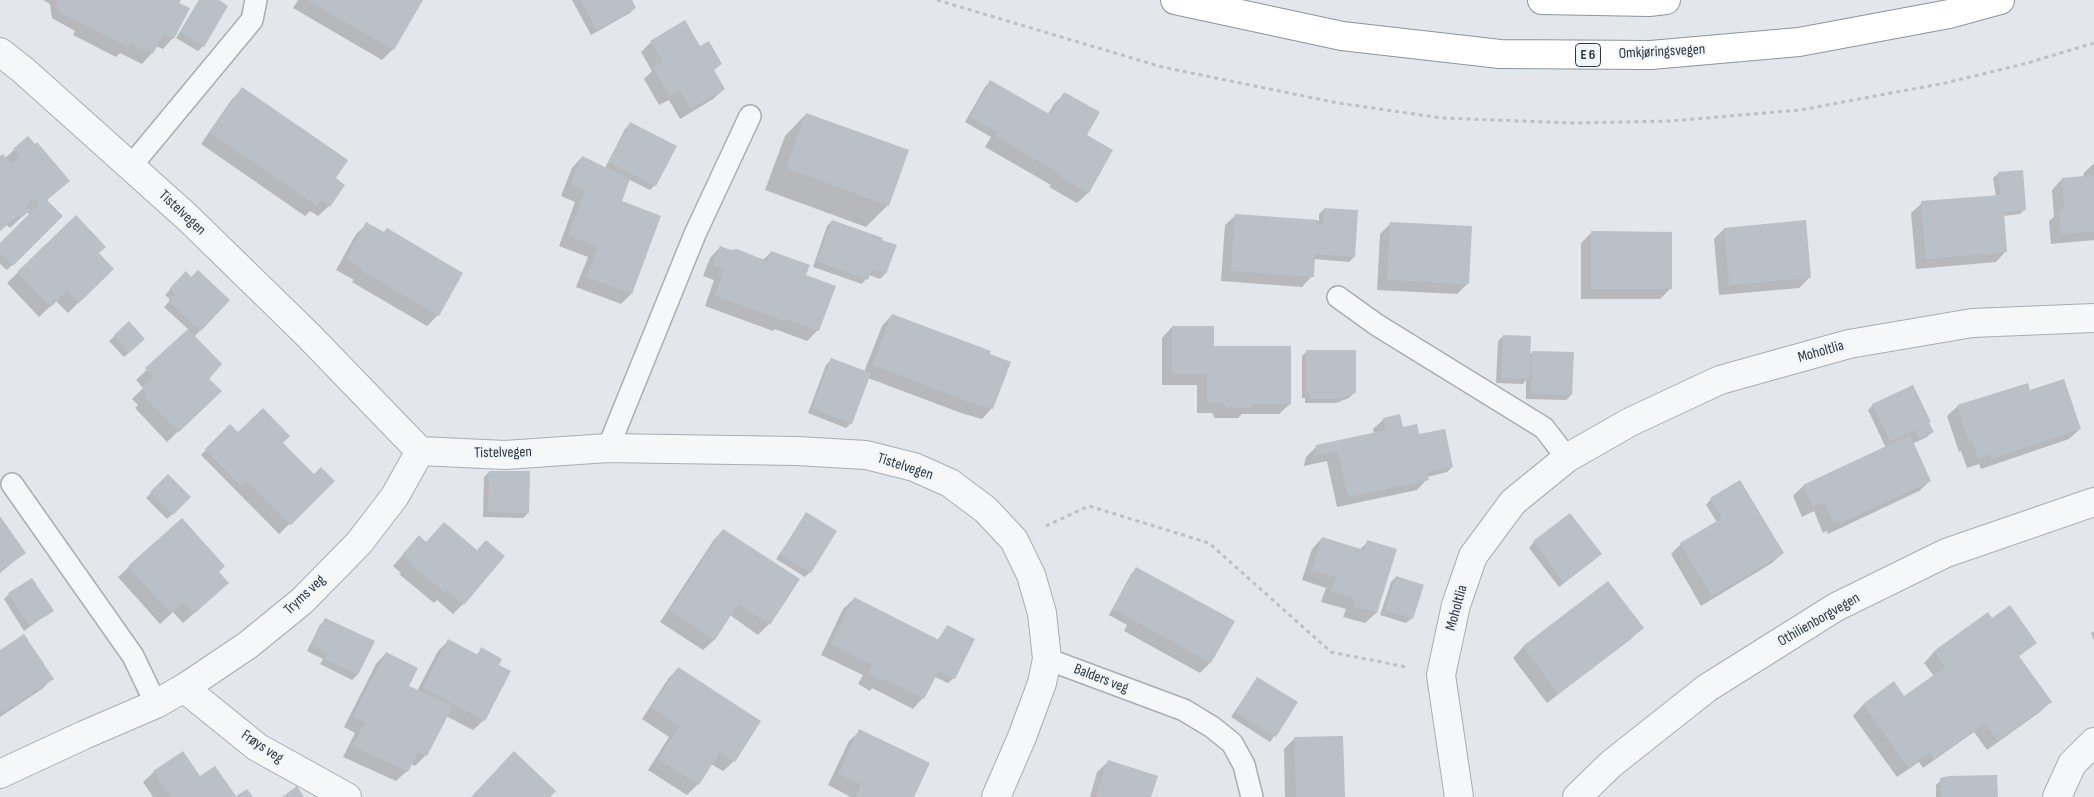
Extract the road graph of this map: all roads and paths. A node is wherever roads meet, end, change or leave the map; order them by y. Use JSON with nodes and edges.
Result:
{"nodes":[{"id":1,"x":256,"y":0,"type":"edge"},
{"id":2,"x":1175,"y":0,"type":"edge"},
{"id":3,"x":1542,"y":0,"type":"edge"},
{"id":4,"x":1666,"y":0,"type":"edge"},
{"id":5,"x":2000,"y":0,"type":"edge"},
{"id":6,"x":0,"y":52,"type":"edge"},
{"id":7,"x":750,"y":116,"type":"dead end"},
{"id":8,"x":131,"y":166,"type":"junction"},
{"id":9,"x":1338,"y":297,"type":"dead end"},
{"id":10,"x":2094,"y":318,"type":"edge"},
{"id":11,"x":608,"y":448,"type":"junction"},
{"id":12,"x":420,"y":451,"type":"junction"},
{"id":13,"x":1567,"y":458,"type":"junction"},
{"id":14,"x":12,"y":484,"type":"dead end"},
{"id":15,"x":2094,"y":502,"type":"edge"},
{"id":16,"x":1014,"y":540,"type":"junction"},
{"id":17,"x":1047,"y":659,"type":"junction"},
{"id":18,"x":1441,"y":675,"type":"junction"},
{"id":19,"x":184,"y":688,"type":"junction"},
{"id":20,"x":156,"y":704,"type":"junction"},
{"id":21,"x":2094,"y":742,"type":"edge"},
{"id":22,"x":0,"y":774,"type":"edge"},
{"id":23,"x":347,"y":797,"type":"edge"},
{"id":24,"x":996,"y":797,"type":"edge"},
{"id":25,"x":1252,"y":797,"type":"edge"},
{"id":26,"x":1459,"y":797,"type":"edge"},
{"id":27,"x":1577,"y":797,"type":"edge"},
{"id":28,"x":2057,"y":797,"type":"edge"}],
"edges":[{"from":1,"to":8,"type":"lane"},
{"from":2,"to":5,"type":"highway","name":"Omkjøringsvegen","number":"E 6"},
{"from":3,"to":4,"type":"highway"},
{"from":6,"to":8,"type":"street","name":"Tistelvegen"},
{"from":7,"to":11,"type":"lane"},
{"from":8,"to":12,"type":"street","name":"Tistelvegen"},
{"from":9,"to":13,"type":"lane"},
{"from":10,"to":13,"type":"street","name":"Moholtlia"},
{"from":11,"to":12,"type":"street","name":"Tistelvegen"},
{"from":11,"to":16,"type":"street","name":"Tistelvegen"},
{"from":12,"to":19,"type":"street","name":"Tryms veg"},
{"from":13,"to":18,"type":"street","name":"Moholtlia"},
{"from":14,"to":20,"type":"lane"},
{"from":15,"to":27,"type":"street","name":"Othilienborgvegen"},
{"from":16,"to":17,"type":"street","name":"Tistelvegen"},
{"from":16,"to":18,"type":"path"},
{"from":17,"to":24,"type":"street"},
{"from":17,"to":25,"type":"lane","name":"Balders veg"},
{"from":18,"to":26,"type":"street","name":"Moholtlia"},
{"from":19,"to":20,"type":"street","name":"Tryms veg"},
{"from":19,"to":23,"type":"street","name":"Frøys veg"},
{"from":20,"to":22,"type":"street","name":"Tryms veg"},
{"from":21,"to":28,"type":"street"}]}
